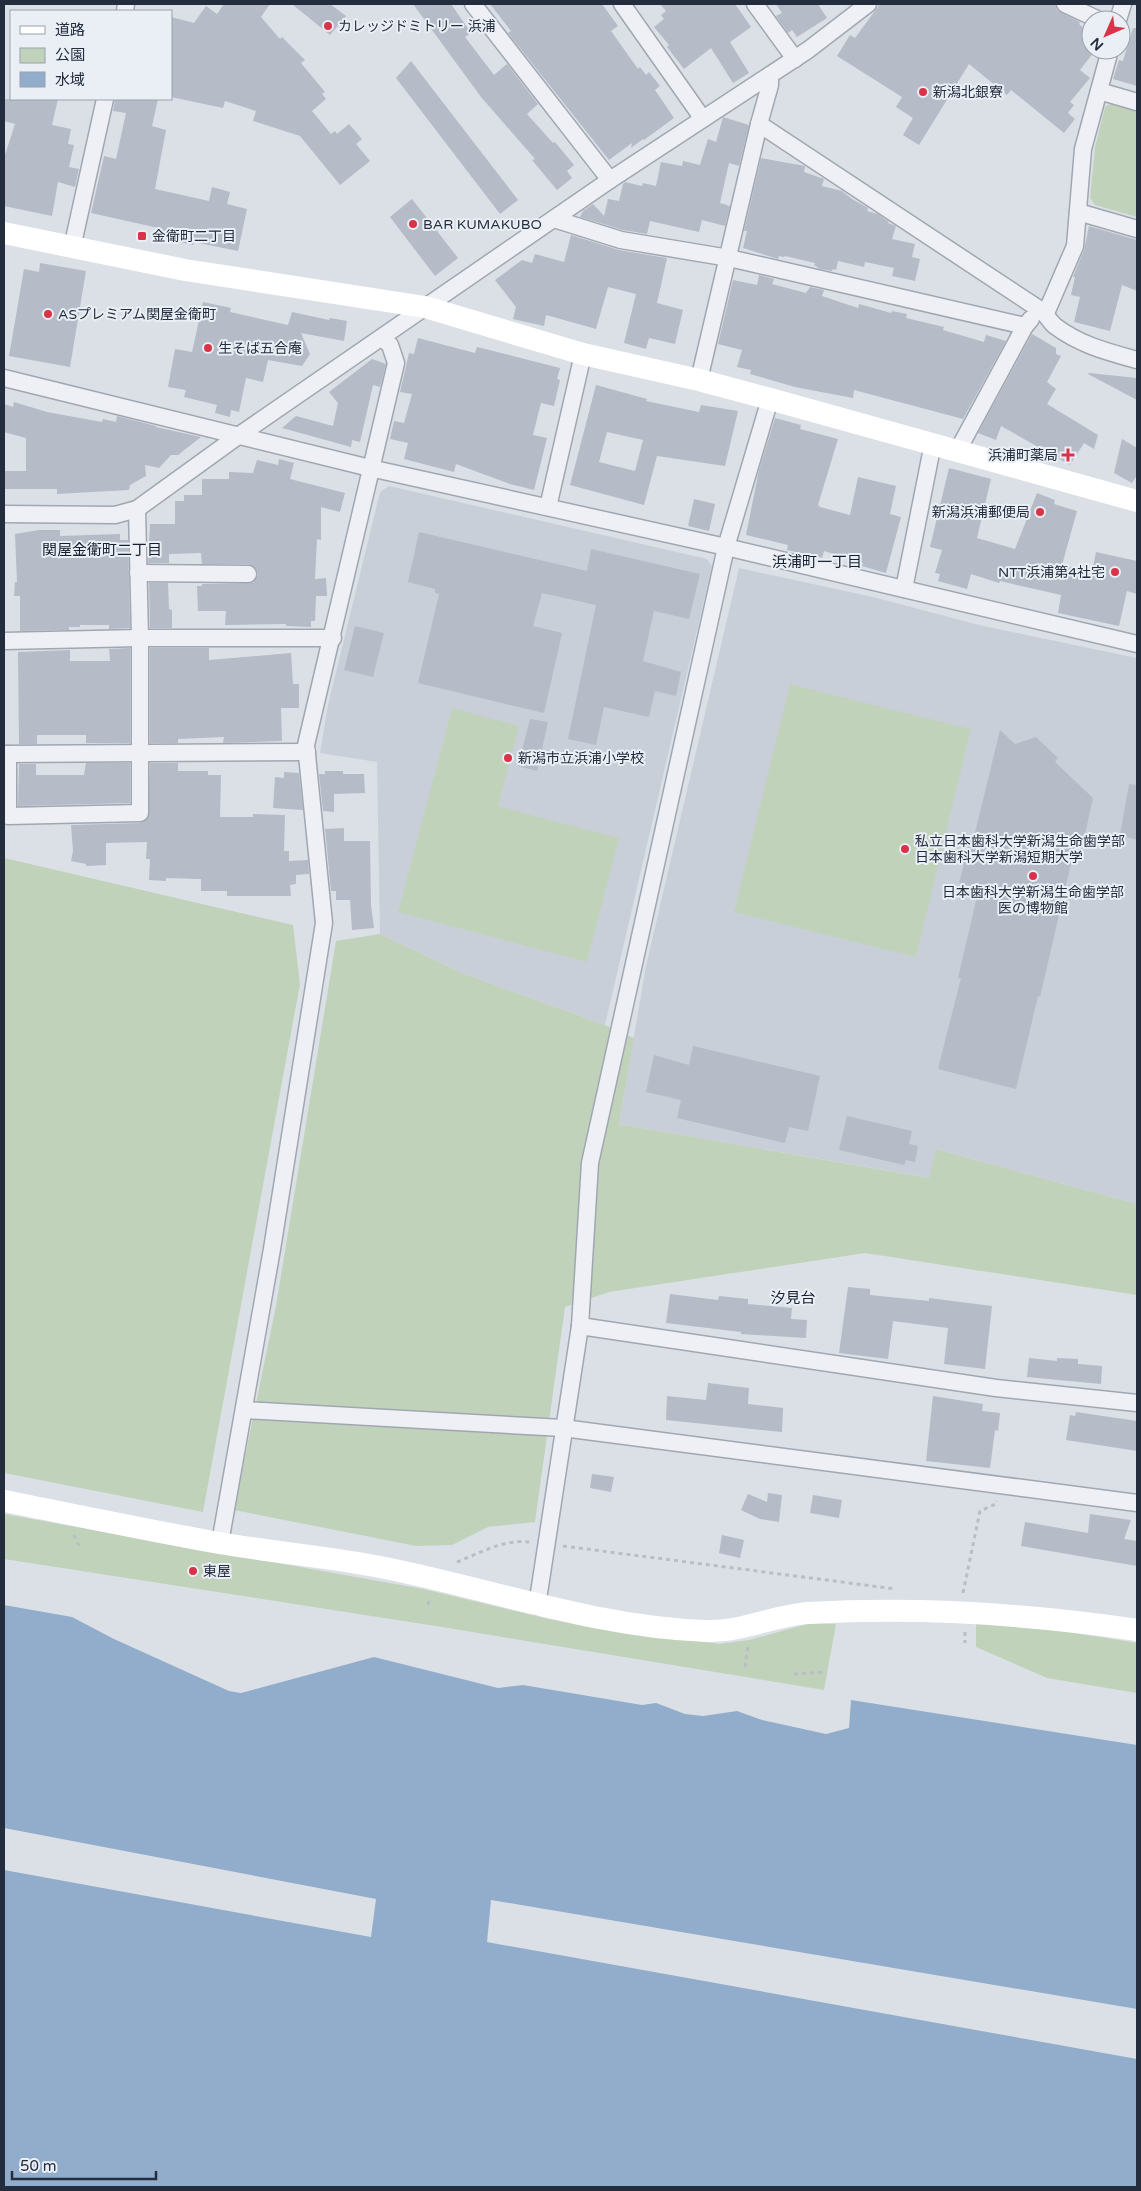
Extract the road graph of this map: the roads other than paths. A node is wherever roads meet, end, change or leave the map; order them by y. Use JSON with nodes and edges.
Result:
{"nodes":[{"id":1,"x":473,"y":4,"type":"edge"},
{"id":2,"x":622,"y":4,"type":"edge"},
{"id":3,"x":755,"y":4,"type":"edge"},
{"id":4,"x":868,"y":4,"type":"edge"},
{"id":5,"x":1065,"y":4,"type":"edge"},
{"id":6,"x":1081,"y":12,"type":"edge"},
{"id":7,"x":795,"y":59,"type":"junction"},
{"id":8,"x":1107,"y":60,"type":"edge"},
{"id":9,"x":770,"y":76,"type":"junction"},
{"id":10,"x":1099,"y":91,"type":"junction"},
{"id":11,"x":105,"y":100,"type":"edge"},
{"id":12,"x":1137,"y":102,"type":"edge"},
{"id":13,"x":703,"y":119,"type":"junction"},
{"id":14,"x":759,"y":124,"type":"junction"},
{"id":15,"x":610,"y":180,"type":"junction"},
{"id":16,"x":1078,"y":212,"type":"junction"},
{"id":17,"x":554,"y":218,"type":"junction"},
{"id":18,"x":1137,"y":229,"type":"edge"},
{"id":19,"x":4,"y":234,"type":"edge"},
{"id":20,"x":72,"y":248,"type":"junction"},
{"id":21,"x":729,"y":258,"type":"junction"},
{"id":22,"x":425,"y":307,"type":"junction"},
{"id":23,"x":1042,"y":311,"type":"junction"},
{"id":24,"x":1025,"y":326,"type":"junction"},
{"id":25,"x":382,"y":338,"type":"junction"},
{"id":26,"x":583,"y":354,"type":"junction"},
{"id":27,"x":1137,"y":360,"type":"edge"},
{"id":28,"x":4,"y":378,"type":"edge"},
{"id":29,"x":699,"y":380,"type":"junction"},
{"id":30,"x":770,"y":399,"type":"junction"},
{"id":31,"x":238,"y":436,"type":"junction"},
{"id":32,"x":933,"y":443,"type":"junction"},
{"id":33,"x":958,"y":450,"type":"junction"},
{"id":34,"x":370,"y":468,"type":"junction"},
{"id":35,"x":1137,"y":501,"type":"edge"},
{"id":36,"x":548,"y":507,"type":"junction"},
{"id":37,"x":137,"y":509,"type":"junction"},
{"id":38,"x":4,"y":514,"type":"edge"},
{"id":39,"x":726,"y":546,"type":"junction"},
{"id":40,"x":138,"y":573,"type":"junction"},
{"id":41,"x":248,"y":574,"type":"dead end"},
{"id":42,"x":904,"y":589,"type":"junction"},
{"id":43,"x":140,"y":638,"type":"junction"},
{"id":44,"x":333,"y":638,"type":"junction"},
{"id":45,"x":4,"y":641,"type":"edge"},
{"id":46,"x":1137,"y":644,"type":"edge"},
{"id":47,"x":307,"y":752,"type":"junction"},
{"id":48,"x":142,"y":753,"type":"junction"},
{"id":49,"x":6,"y":754,"type":"edge"},
{"id":50,"x":580,"y":1326,"type":"junction"},
{"id":51,"x":1137,"y":1403,"type":"edge"},
{"id":52,"x":244,"y":1410,"type":"junction"},
{"id":53,"x":563,"y":1428,"type":"junction"},
{"id":54,"x":4,"y":1501,"type":"edge"},
{"id":55,"x":1137,"y":1503,"type":"edge"},
{"id":56,"x":220,"y":1543,"type":"junction"},
{"id":57,"x":537,"y":1606,"type":"junction"},
{"id":58,"x":1137,"y":1630,"type":"edge"}],
"edges":[{"from":1,"to":15,"type":"street"},
{"from":2,"to":13,"type":"street"},
{"from":3,"to":7,"type":"street"},
{"from":4,"to":7,"type":"street"},
{"from":5,"to":6,"type":"street"},
{"from":7,"to":9,"type":"street"},
{"from":8,"to":10,"type":"street"},
{"from":9,"to":13,"type":"street"},
{"from":9,"to":14,"type":"street"},
{"from":10,"to":12,"type":"street"},
{"from":10,"to":16,"type":"street"},
{"from":11,"to":20,"type":"street"},
{"from":13,"to":15,"type":"street"},
{"from":14,"to":21,"type":"street"},
{"from":14,"to":23,"type":"street"},
{"from":15,"to":17,"type":"street"},
{"from":16,"to":18,"type":"street"},
{"from":16,"to":23,"type":"street"},
{"from":17,"to":21,"type":"street"},
{"from":17,"to":22,"type":"street"},
{"from":19,"to":20,"type":"street"},
{"from":20,"to":22,"type":"street"},
{"from":21,"to":24,"type":"street"},
{"from":21,"to":29,"type":"street"},
{"from":22,"to":25,"type":"street"},
{"from":22,"to":26,"type":"street"},
{"from":23,"to":24,"type":"street"},
{"from":23,"to":27,"type":"street"},
{"from":24,"to":33,"type":"street"},
{"from":25,"to":31,"type":"street"},
{"from":25,"to":34,"type":"street"},
{"from":26,"to":29,"type":"street"},
{"from":26,"to":36,"type":"street"},
{"from":28,"to":31,"type":"street"},
{"from":29,"to":30,"type":"street"},
{"from":30,"to":32,"type":"street"},
{"from":30,"to":39,"type":"street"},
{"from":31,"to":34,"type":"street"},
{"from":31,"to":37,"type":"street"},
{"from":32,"to":33,"type":"street"},
{"from":32,"to":42,"type":"street"},
{"from":33,"to":35,"type":"street"},
{"from":34,"to":36,"type":"street"},
{"from":34,"to":44,"type":"street"},
{"from":36,"to":39,"type":"street"},
{"from":37,"to":38,"type":"street"},
{"from":37,"to":40,"type":"street"},
{"from":39,"to":42,"type":"street"},
{"from":39,"to":50,"type":"street"},
{"from":40,"to":41,"type":"street"},
{"from":40,"to":43,"type":"street"},
{"from":42,"to":46,"type":"street"},
{"from":43,"to":44,"type":"street"},
{"from":43,"to":45,"type":"street"},
{"from":43,"to":48,"type":"street"},
{"from":44,"to":47,"type":"street"},
{"from":47,"to":48,"type":"street"},
{"from":47,"to":52,"type":"street"},
{"from":48,"to":49,"type":"street"},
{"from":48,"to":49,"type":"street"},
{"from":50,"to":51,"type":"street"},
{"from":50,"to":53,"type":"street"},
{"from":52,"to":53,"type":"street"},
{"from":52,"to":56,"type":"street"},
{"from":53,"to":55,"type":"street"},
{"from":53,"to":57,"type":"street"},
{"from":54,"to":56,"type":"street"},
{"from":56,"to":57,"type":"street"},
{"from":57,"to":58,"type":"street"}]}
